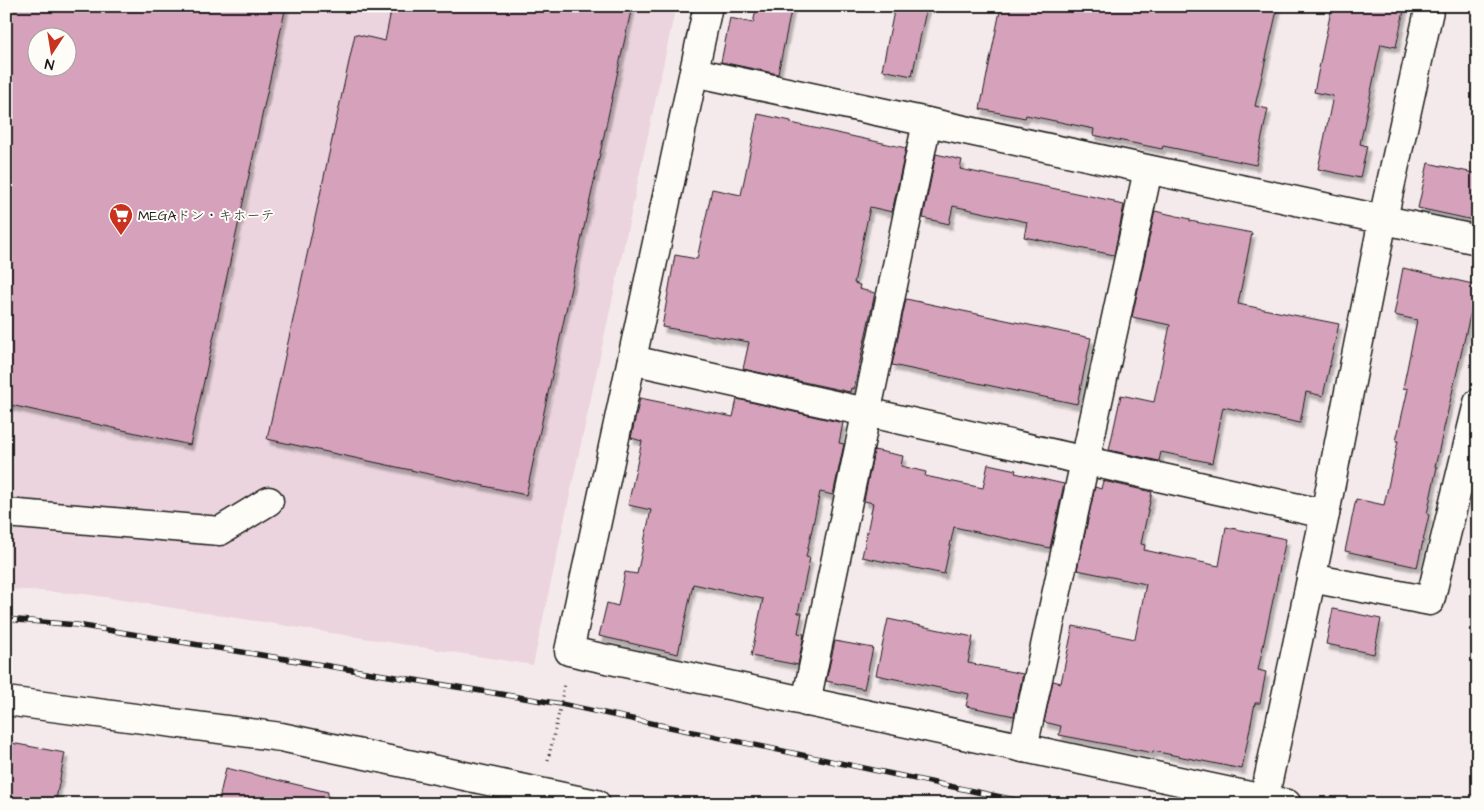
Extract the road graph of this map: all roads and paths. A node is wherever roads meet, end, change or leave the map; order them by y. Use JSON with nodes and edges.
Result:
{"nodes":[{"id":1,"x":708,"y":6,"type":"edge"},
{"id":2,"x":1430,"y":6,"type":"edge"},
{"id":3,"x":694,"y":72,"type":"junction"},
{"id":4,"x":927,"y":122,"type":"junction"},
{"id":5,"x":1148,"y":170,"type":"junction"},
{"id":6,"x":1383,"y":220,"type":"junction"},
{"id":7,"x":1478,"y":240,"type":"edge"},
{"id":8,"x":632,"y":360,"type":"junction"},
{"id":9,"x":1478,"y":403,"type":"edge"},
{"id":10,"x":867,"y":412,"type":"junction"},
{"id":11,"x":1085,"y":461,"type":"junction"},
{"id":12,"x":269,"y":501,"type":"dead end"},
{"id":13,"x":6,"y":512,"type":"edge"},
{"id":14,"x":1325,"y":514,"type":"junction"},
{"id":15,"x":1311,"y":578,"type":"junction"},
{"id":16,"x":569,"y":651,"type":"junction"},
{"id":17,"x":6,"y":701,"type":"edge"},
{"id":18,"x":806,"y":702,"type":"junction"},
{"id":19,"x":1023,"y":748,"type":"junction"},
{"id":20,"x":539,"y":798,"type":"edge"},
{"id":21,"x":1271,"y":802,"type":"edge"},
{"id":22,"x":596,"y":804,"type":"edge"}],
"edges":[{"from":1,"to":3,"type":"street"},
{"from":2,"to":6,"type":"street"},
{"from":3,"to":4,"type":"street"},
{"from":3,"to":8,"type":"street"},
{"from":4,"to":5,"type":"street"},
{"from":4,"to":10,"type":"street"},
{"from":5,"to":6,"type":"street"},
{"from":5,"to":11,"type":"street"},
{"from":6,"to":7,"type":"street"},
{"from":6,"to":14,"type":"street"},
{"from":8,"to":10,"type":"street"},
{"from":8,"to":16,"type":"street"},
{"from":9,"to":15,"type":"street"},
{"from":10,"to":11,"type":"street"},
{"from":10,"to":18,"type":"street"},
{"from":11,"to":14,"type":"street"},
{"from":11,"to":19,"type":"street"},
{"from":12,"to":13,"type":"street"},
{"from":14,"to":15,"type":"street"},
{"from":15,"to":21,"type":"street"},
{"from":16,"to":18,"type":"street"},
{"from":16,"to":20,"type":"path"},
{"from":17,"to":20,"type":"street"},
{"from":18,"to":19,"type":"street"},
{"from":19,"to":21,"type":"street"},
{"from":20,"to":22,"type":"street"}]}
